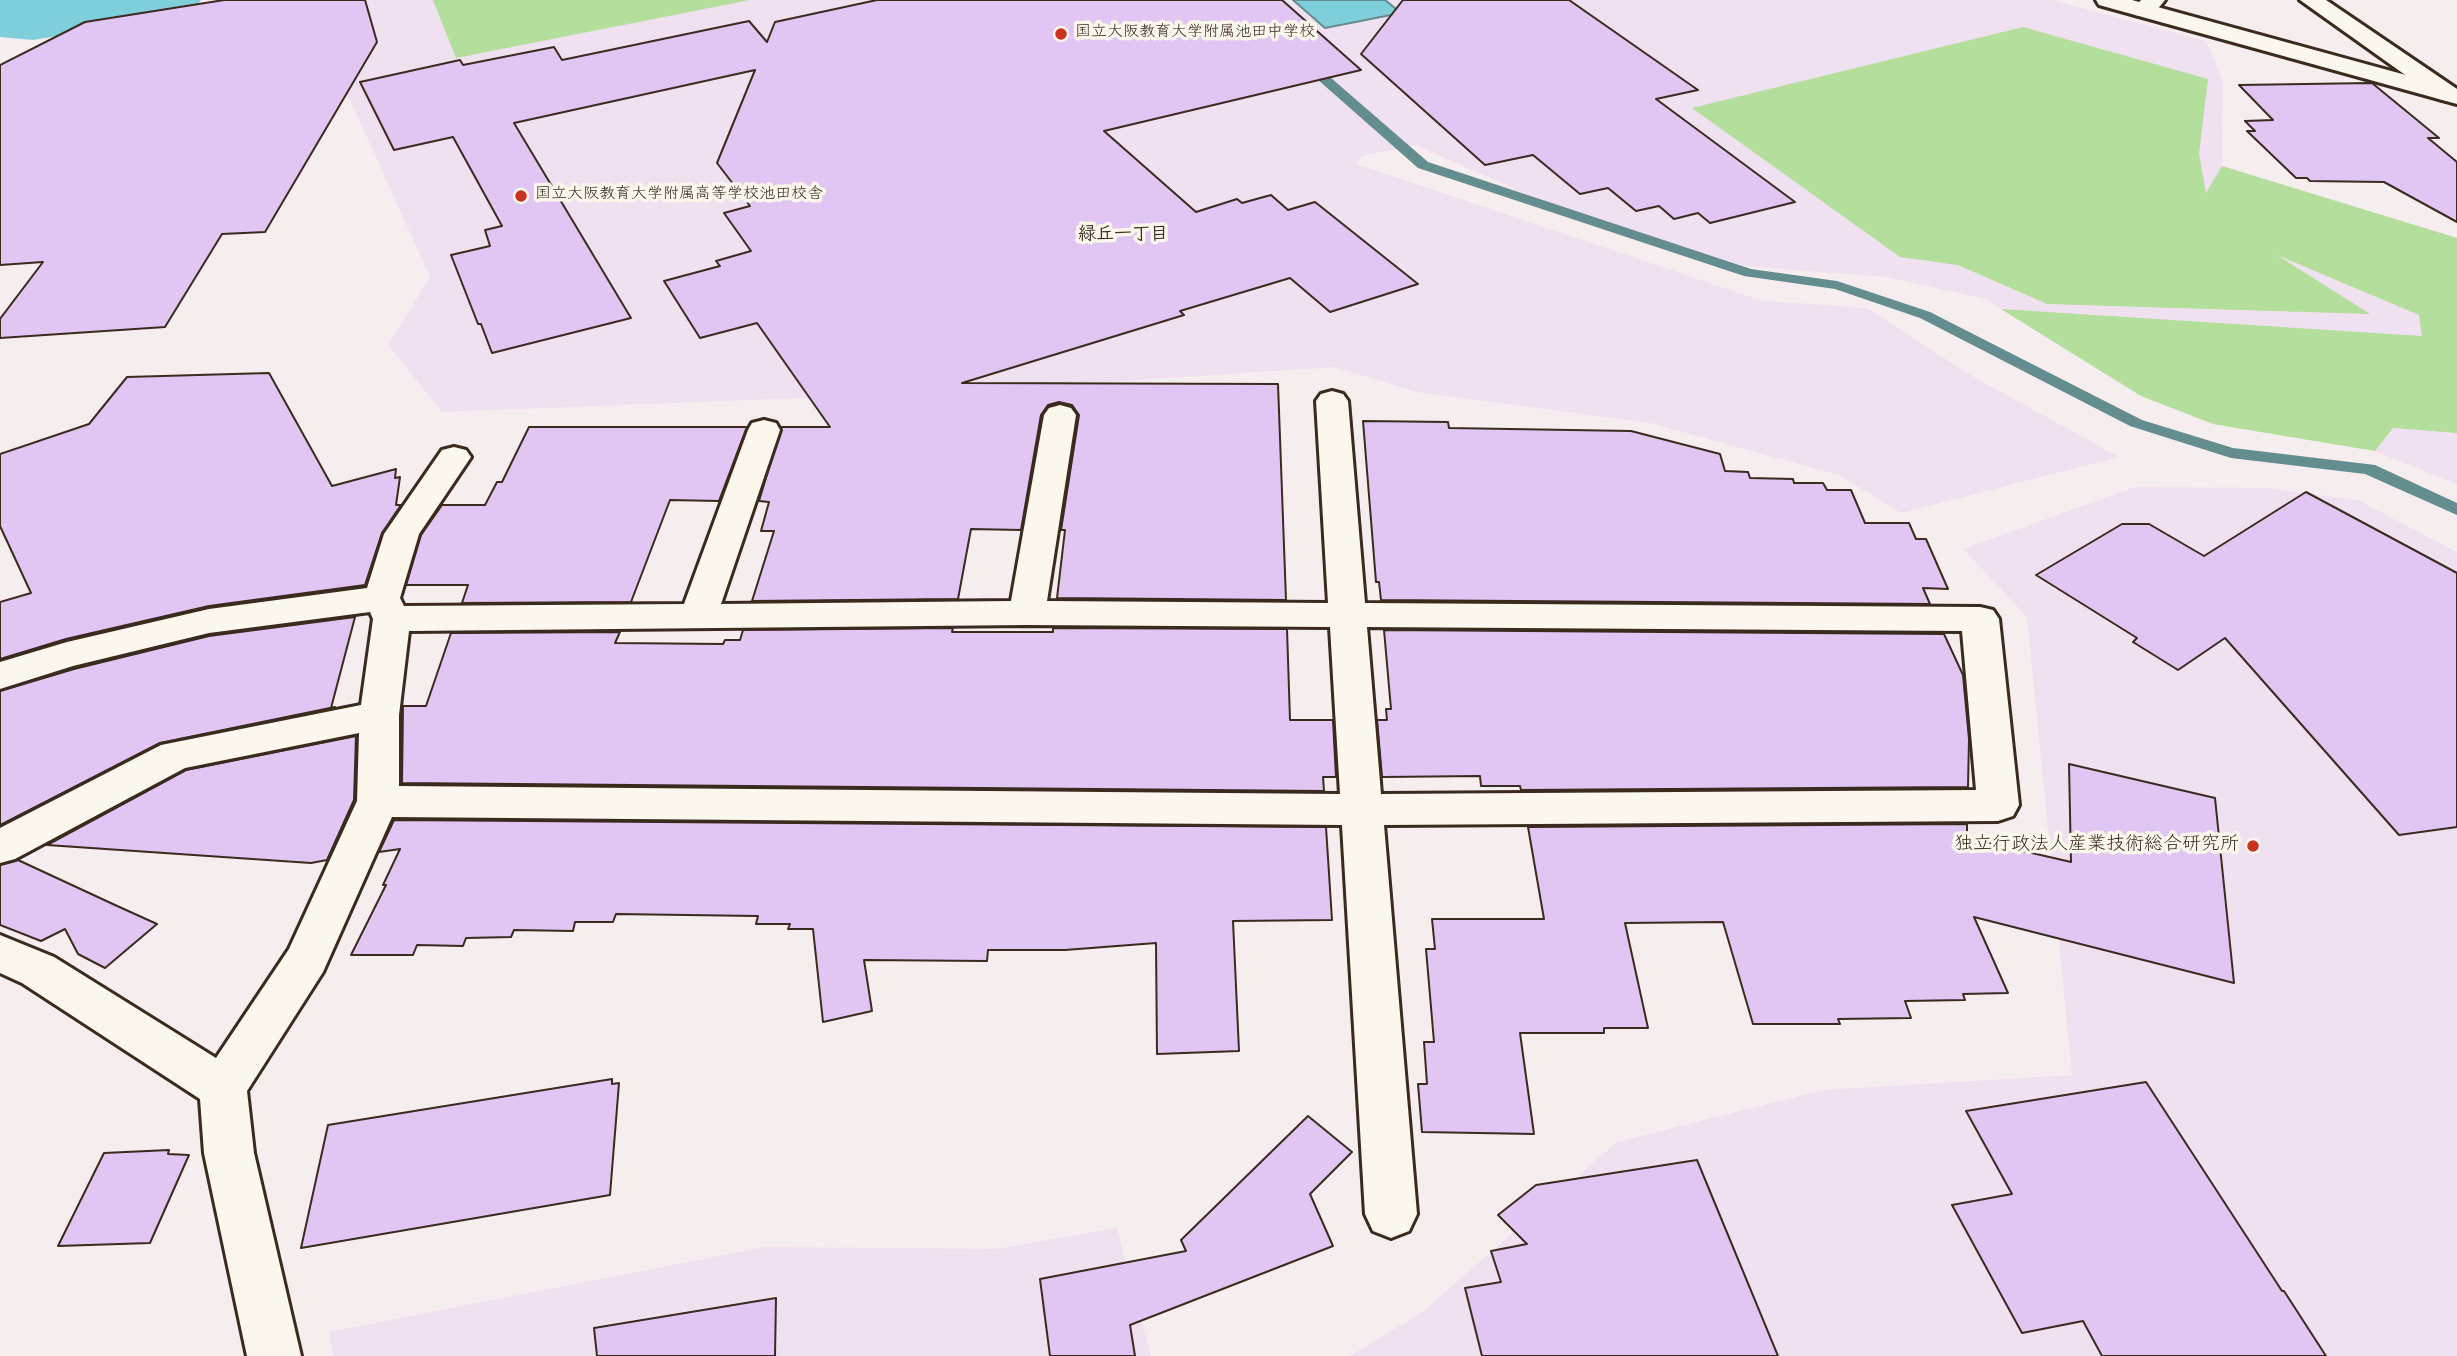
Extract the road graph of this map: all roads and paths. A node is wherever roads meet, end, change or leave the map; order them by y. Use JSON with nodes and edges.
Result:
{"nodes":[{"id":1,"x":2107,"y":0,"type":"edge"},
{"id":2,"x":2311,"y":0,"type":"edge"},
{"id":3,"x":2149,"y":5,"type":"edge"},
{"id":4,"x":2452,"y":96,"type":"edge"},
{"id":5,"x":1332,"y":401,"type":"dead end"},
{"id":6,"x":1060,"y":415,"type":"dead end"},
{"id":7,"x":764,"y":430,"type":"dead end"},
{"id":8,"x":454,"y":457,"type":"dead end"},
{"id":9,"x":387,"y":608,"type":"junction"},
{"id":10,"x":1027,"y":613,"type":"junction"},
{"id":11,"x":698,"y":616,"type":"junction"},
{"id":12,"x":1348,"y":616,"type":"junction"},
{"id":13,"x":0,"y":677,"type":"edge"},
{"id":14,"x":379,"y":715,"type":"junction"},
{"id":15,"x":378,"y":801,"type":"junction"},
{"id":16,"x":1363,"y":810,"type":"junction"},
{"id":17,"x":0,"y":848,"type":"edge"},
{"id":18,"x":0,"y":953,"type":"edge"},
{"id":19,"x":223,"y":1088,"type":"junction"},
{"id":20,"x":1391,"y":1214,"type":"dead end"},
{"id":21,"x":274,"y":1356,"type":"edge"}],
"edges":[{"from":1,"to":3,"type":"street"},
{"from":2,"to":4,"type":"street"},
{"from":3,"to":4,"type":"street"},
{"from":5,"to":12,"type":"street"},
{"from":6,"to":10,"type":"street"},
{"from":7,"to":11,"type":"street"},
{"from":8,"to":9,"type":"street"},
{"from":9,"to":11,"type":"street"},
{"from":9,"to":13,"type":"street"},
{"from":9,"to":14,"type":"street"},
{"from":10,"to":11,"type":"street"},
{"from":10,"to":12,"type":"street"},
{"from":12,"to":16,"type":"street"},
{"from":12,"to":16,"type":"street"},
{"from":14,"to":15,"type":"street"},
{"from":14,"to":17,"type":"street"},
{"from":15,"to":16,"type":"street"},
{"from":15,"to":19,"type":"street"},
{"from":16,"to":20,"type":"street"},
{"from":18,"to":19,"type":"street"},
{"from":19,"to":21,"type":"street"}]}
